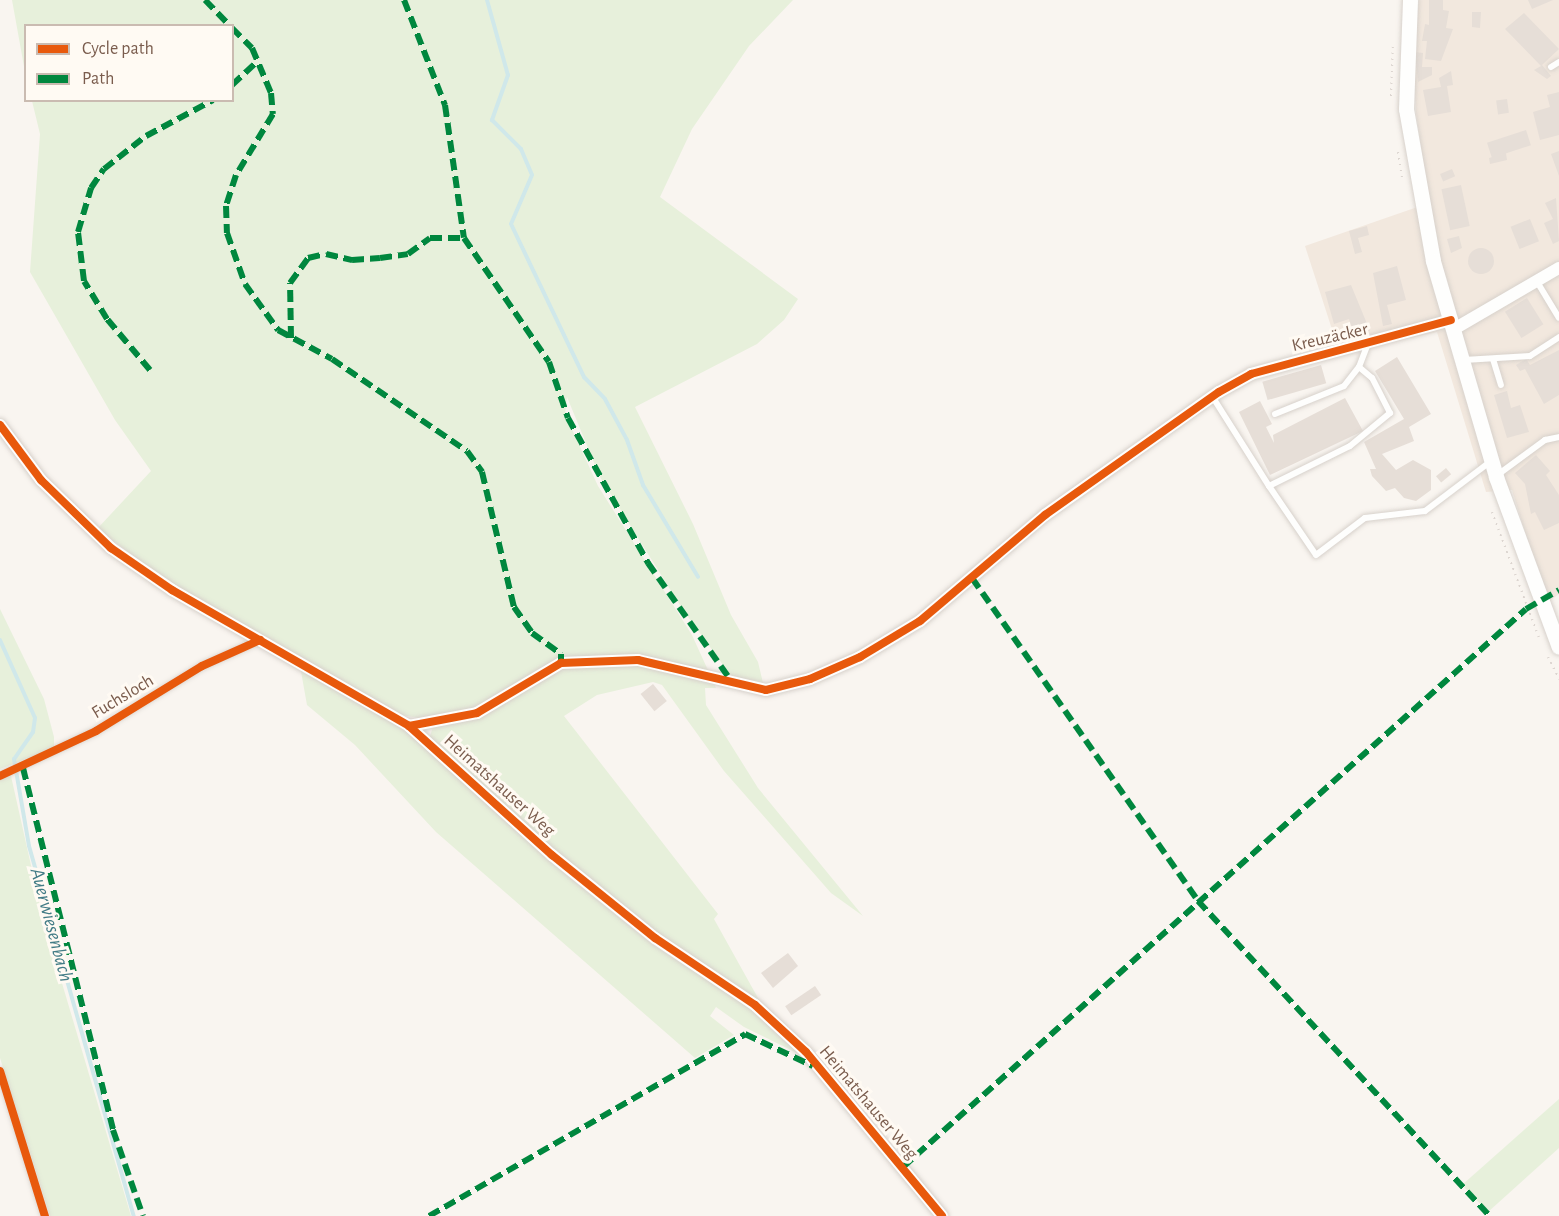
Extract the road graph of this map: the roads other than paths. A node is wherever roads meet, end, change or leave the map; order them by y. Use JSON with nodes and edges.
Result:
{"nodes":[{"id":1,"x":1410,"y":0,"type":"edge"},
{"id":2,"x":1559,"y":62,"type":"edge"},
{"id":3,"x":1551,"y":67,"type":"dead end"},
{"id":4,"x":1559,"y":268,"type":"edge"},
{"id":5,"x":1536,"y":280,"type":"junction"},
{"id":6,"x":1559,"y":318,"type":"edge"},
{"id":7,"x":1452,"y":325,"type":"junction"},
{"id":8,"x":1559,"y":337,"type":"edge"},
{"id":9,"x":1368,"y":344,"type":"junction"},
{"id":10,"x":1493,"y":359,"type":"junction"},
{"id":11,"x":1464,"y":360,"type":"junction"},
{"id":12,"x":1359,"y":368,"type":"junction"},
{"id":13,"x":1501,"y":385,"type":"dead end"},
{"id":14,"x":1216,"y":394,"type":"junction"},
{"id":15,"x":1275,"y":414,"type":"dead end"},
{"id":16,"x":0,"y":425,"type":"edge"},
{"id":17,"x":1559,"y":437,"type":"edge"},
{"id":18,"x":1491,"y":461,"type":"junction"},
{"id":19,"x":1496,"y":477,"type":"junction"},
{"id":20,"x":1269,"y":486,"type":"junction"},
{"id":21,"x":260,"y":640,"type":"junction"},
{"id":22,"x":1559,"y":647,"type":"edge"},
{"id":23,"x":409,"y":726,"type":"junction"},
{"id":24,"x":0,"y":776,"type":"edge"},
{"id":25,"x":0,"y":1071,"type":"edge"},
{"id":26,"x":45,"y":1216,"type":"edge"},
{"id":27,"x":942,"y":1216,"type":"edge"}],
"edges":[{"from":1,"to":7,"type":"street"},
{"from":2,"to":3,"type":"lane"},
{"from":4,"to":5,"type":"street","name":"Kreuzäcker"},
{"from":5,"to":6,"type":"lane"},
{"from":5,"to":7,"type":"street","name":"Kreuzäcker"},
{"from":7,"to":9,"type":"street","name":"Kreuzäcker"},
{"from":7,"to":11,"type":"street"},
{"from":8,"to":10,"type":"lane"},
{"from":9,"to":12,"type":"lane"},
{"from":9,"to":14,"type":"street","name":"Kreuzäcker"},
{"from":10,"to":11,"type":"lane"},
{"from":10,"to":13,"type":"lane"},
{"from":11,"to":18,"type":"street"},
{"from":12,"to":15,"type":"lane"},
{"from":12,"to":20,"type":"lane"},
{"from":14,"to":20,"type":"lane"},
{"from":14,"to":23,"type":"street","name":"Kreuzäcker"},
{"from":16,"to":21,"type":"street","name":"Heimatshauser Weg"},
{"from":17,"to":19,"type":"lane"},
{"from":18,"to":19,"type":"street"},
{"from":18,"to":20,"type":"lane"},
{"from":19,"to":22,"type":"street"},
{"from":21,"to":23,"type":"street","name":"Heimatshauser Weg"},
{"from":21,"to":24,"type":"lane","name":"Fuchsloch"},
{"from":23,"to":27,"type":"street","name":"Heimatshauser Weg"},
{"from":25,"to":26,"type":"lane"}]}
